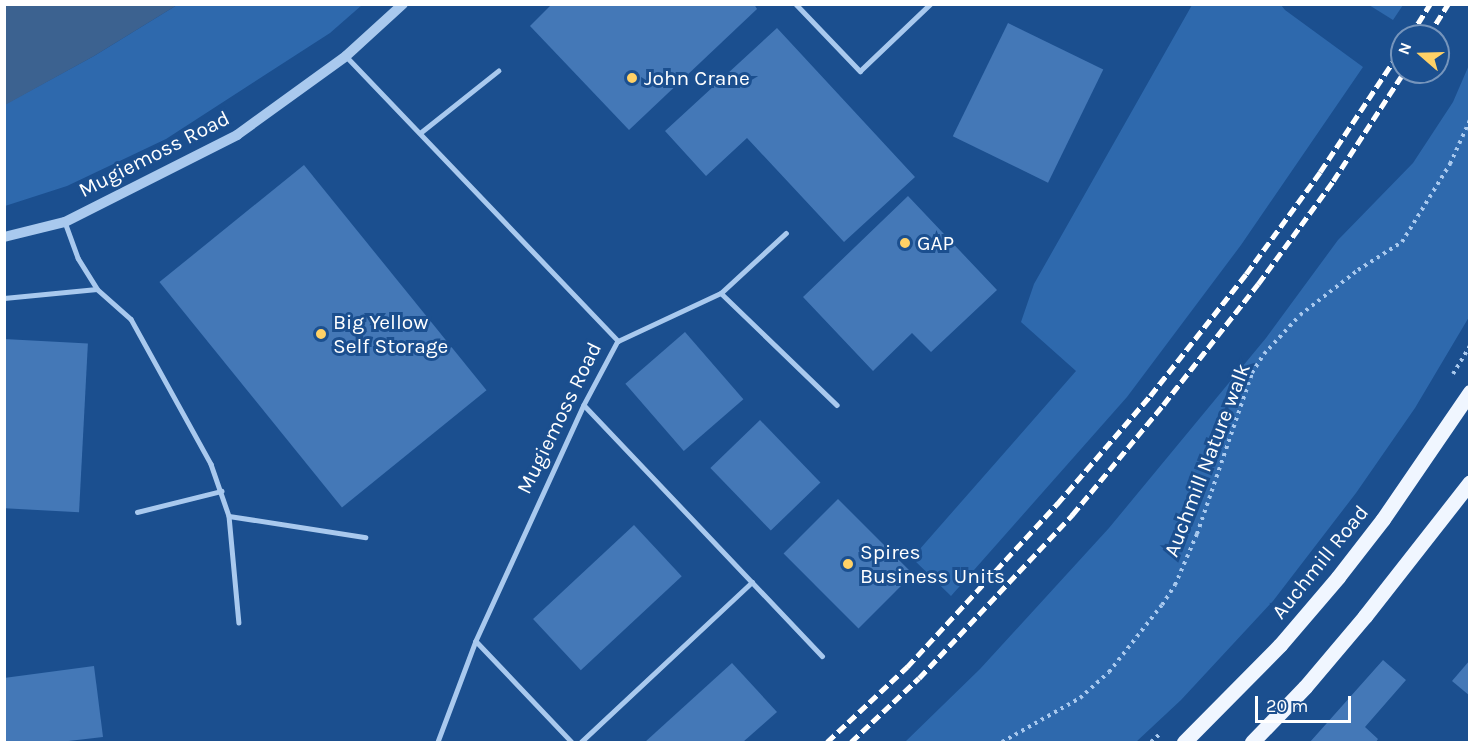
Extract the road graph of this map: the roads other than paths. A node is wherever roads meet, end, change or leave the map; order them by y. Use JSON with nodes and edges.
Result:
{"nodes":[{"id":1,"x":403,"y":4,"type":"edge"},
{"id":2,"x":796,"y":4,"type":"edge"},
{"id":3,"x":930,"y":4,"type":"edge"},
{"id":4,"x":346,"y":56,"type":"junction"},
{"id":5,"x":498,"y":71,"type":"dead end"},
{"id":6,"x":420,"y":133,"type":"junction"},
{"id":7,"x":65,"y":222,"type":"junction"},
{"id":8,"x":786,"y":233,"type":"dead end"},
{"id":9,"x":4,"y":237,"type":"edge"},
{"id":10,"x":97,"y":289,"type":"junction"},
{"id":11,"x":721,"y":293,"type":"junction"},
{"id":12,"x":4,"y":298,"type":"edge"},
{"id":13,"x":618,"y":341,"type":"junction"},
{"id":14,"x":1470,"y":392,"type":"edge"},
{"id":15,"x":584,"y":405,"type":"junction"},
{"id":16,"x":837,"y":405,"type":"dead end"},
{"id":17,"x":1470,"y":482,"type":"edge"},
{"id":18,"x":221,"y":490,"type":"junction"},
{"id":19,"x":137,"y":512,"type":"dead end"},
{"id":20,"x":229,"y":516,"type":"junction"},
{"id":21,"x":365,"y":537,"type":"dead end"},
{"id":22,"x":752,"y":582,"type":"junction"},
{"id":23,"x":238,"y":624,"type":"dead end"},
{"id":24,"x":476,"y":641,"type":"junction"},
{"id":25,"x":822,"y":656,"type":"dead end"},
{"id":26,"x":438,"y":742,"type":"edge"},
{"id":27,"x":572,"y":742,"type":"edge"},
{"id":28,"x":581,"y":742,"type":"edge"},
{"id":29,"x":1184,"y":742,"type":"edge"},
{"id":30,"x":1251,"y":742,"type":"edge"}],
"edges":[{"from":1,"to":4,"type":"street","name":"Mugiemoss Road"},
{"from":2,"to":3,"type":"lane"},
{"from":4,"to":6,"type":"lane","name":"Mugiemoss Road"},
{"from":4,"to":7,"type":"street","name":"Mugiemoss Road"},
{"from":5,"to":6,"type":"lane"},
{"from":6,"to":13,"type":"lane","name":"Mugiemoss Road"},
{"from":7,"to":9,"type":"street","name":"Mugiemoss Road"},
{"from":7,"to":10,"type":"lane","name":"Mugiemoss Road"},
{"from":8,"to":11,"type":"lane"},
{"from":10,"to":12,"type":"lane"},
{"from":10,"to":18,"type":"lane","name":"Mugiemoss Road"},
{"from":11,"to":13,"type":"lane"},
{"from":11,"to":16,"type":"lane"},
{"from":13,"to":15,"type":"lane","name":"Mugiemoss Road"},
{"from":14,"to":29,"type":"main road","name":"Auchmill Road"},
{"from":15,"to":22,"type":"lane"},
{"from":15,"to":24,"type":"lane","name":"Mugiemoss Road"},
{"from":17,"to":30,"type":"main road"},
{"from":18,"to":19,"type":"lane"},
{"from":18,"to":20,"type":"lane","name":"Mugiemoss Road"},
{"from":20,"to":21,"type":"lane"},
{"from":20,"to":23,"type":"lane","name":"Mugiemoss Road"},
{"from":22,"to":25,"type":"lane"},
{"from":22,"to":28,"type":"lane"},
{"from":24,"to":26,"type":"lane","name":"Mugiemoss Road"},
{"from":24,"to":27,"type":"lane"}]}
